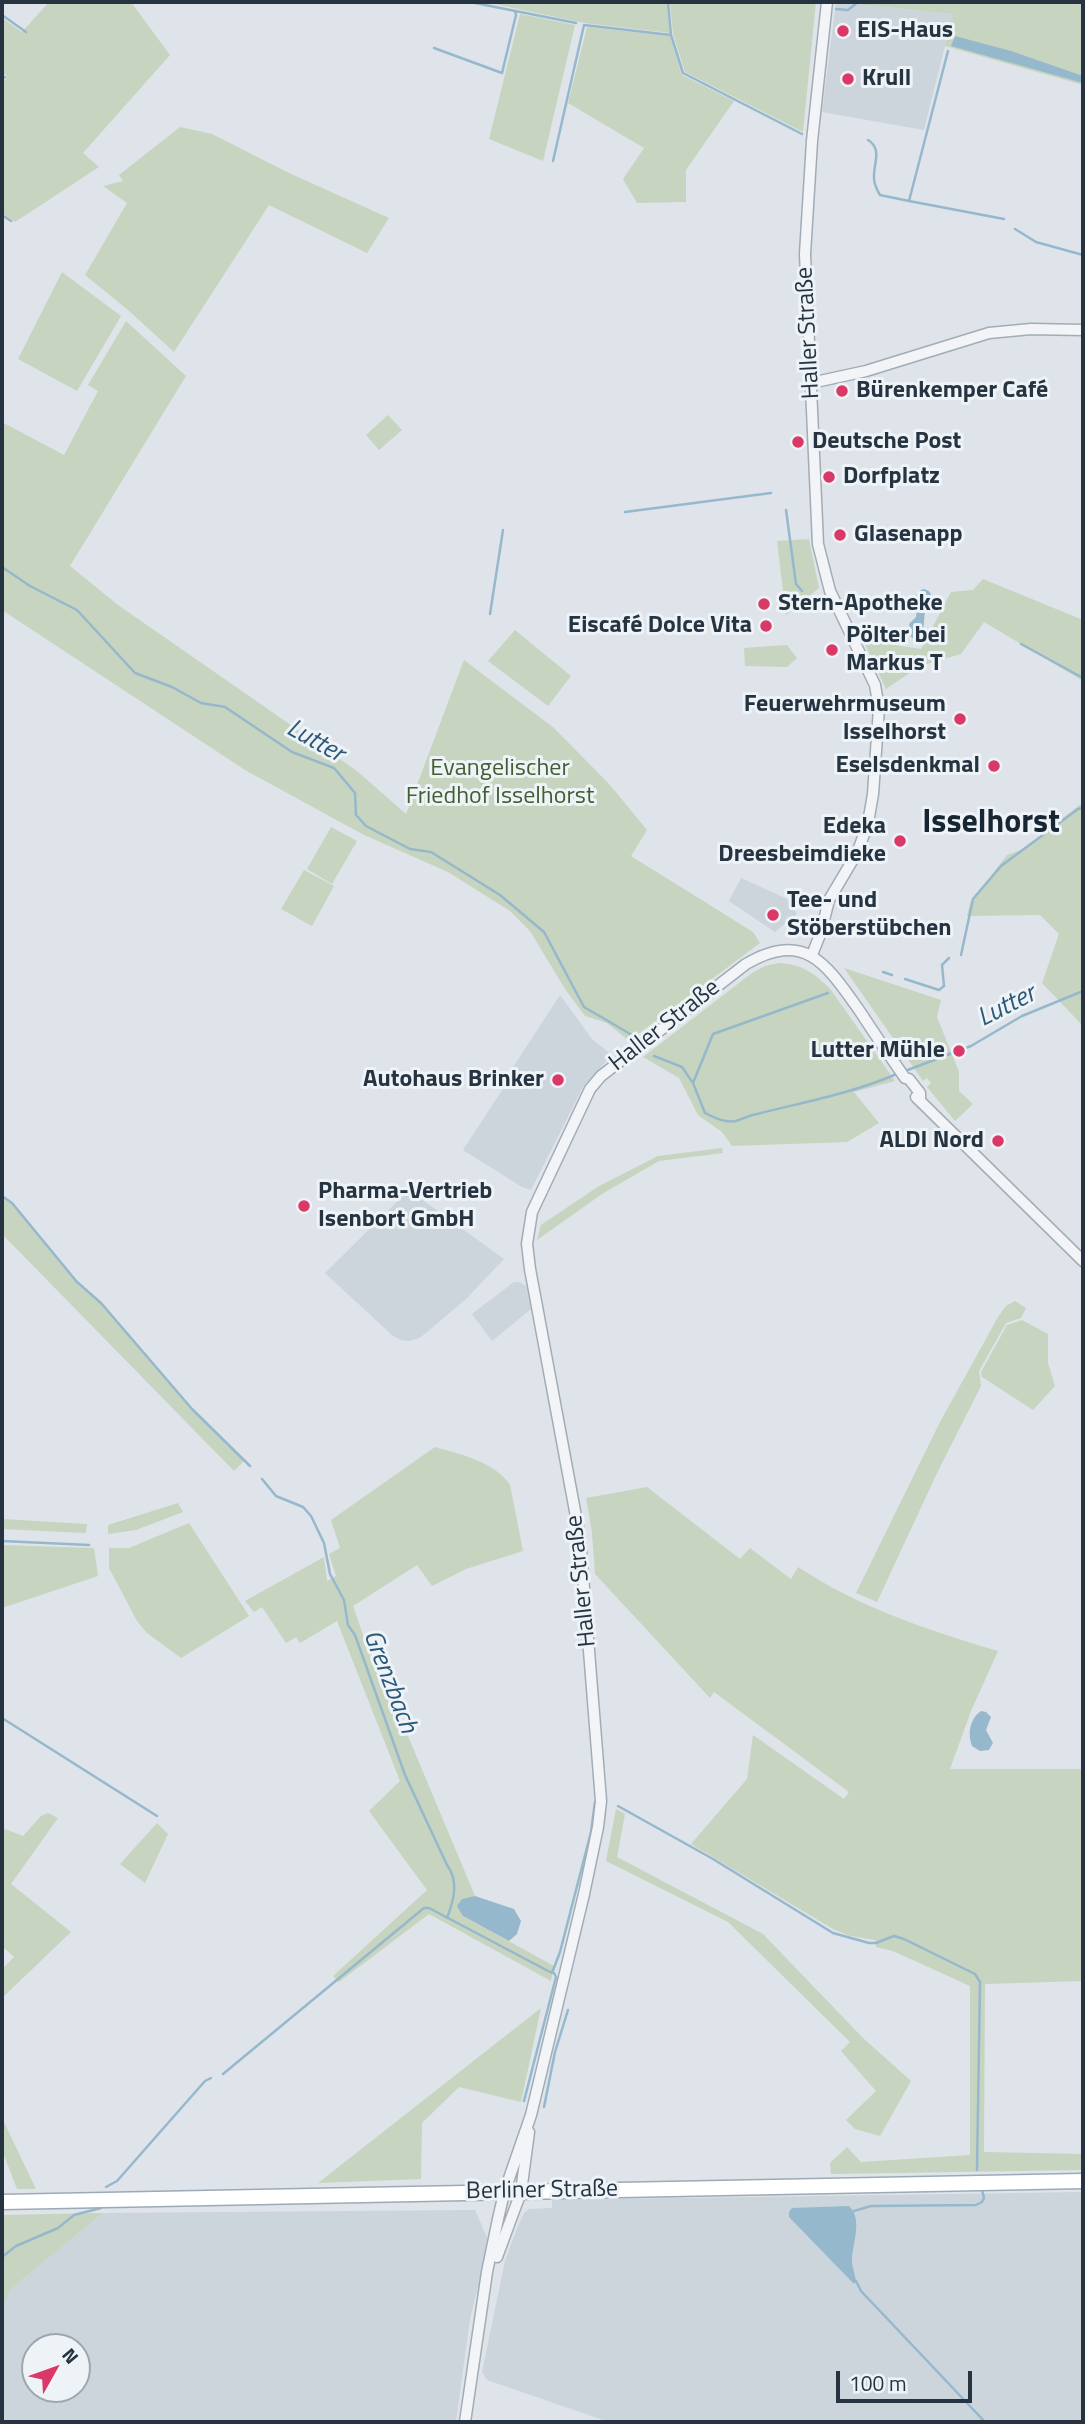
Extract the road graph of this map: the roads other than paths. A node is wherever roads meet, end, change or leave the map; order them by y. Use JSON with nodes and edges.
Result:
{"nodes":[{"id":1,"x":827,"y":2,"type":"edge"},
{"id":2,"x":1083,"y":330,"type":"edge"},
{"id":3,"x":811,"y":383,"type":"junction"},
{"id":4,"x":812,"y":955,"type":"junction"},
{"id":5,"x":1083,"y":1261,"type":"edge"},
{"id":6,"x":531,"y":2115,"type":"junction"},
{"id":7,"x":1083,"y":2181,"type":"edge"},
{"id":8,"x":522,"y":2192,"type":"junction"},
{"id":9,"x":503,"y":2193,"type":"junction"},
{"id":10,"x":2,"y":2202,"type":"edge"},
{"id":11,"x":484,"y":2295,"type":"junction"},
{"id":12,"x":465,"y":2422,"type":"edge"}],
"edges":[{"from":1,"to":3,"type":"street","name":"Haller Straße"},
{"from":2,"to":3,"type":"street"},
{"from":3,"to":4,"type":"street","name":"Haller Straße"},
{"from":4,"to":5,"type":"street"},
{"from":4,"to":6,"type":"street","name":"Haller Straße"},
{"from":6,"to":8,"type":"street","name":"Haller Straße"},
{"from":6,"to":9,"type":"street","name":"Haller Straße"},
{"from":7,"to":8,"type":"main road","name":"Berliner Straße"},
{"from":8,"to":9,"type":"main road","name":"Berliner Straße"},
{"from":8,"to":11,"type":"street","name":"Haller Straße"},
{"from":9,"to":10,"type":"main road","name":"Berliner Straße"},
{"from":9,"to":11,"type":"street","name":"Haller Straße"},
{"from":11,"to":12,"type":"street"}]}
